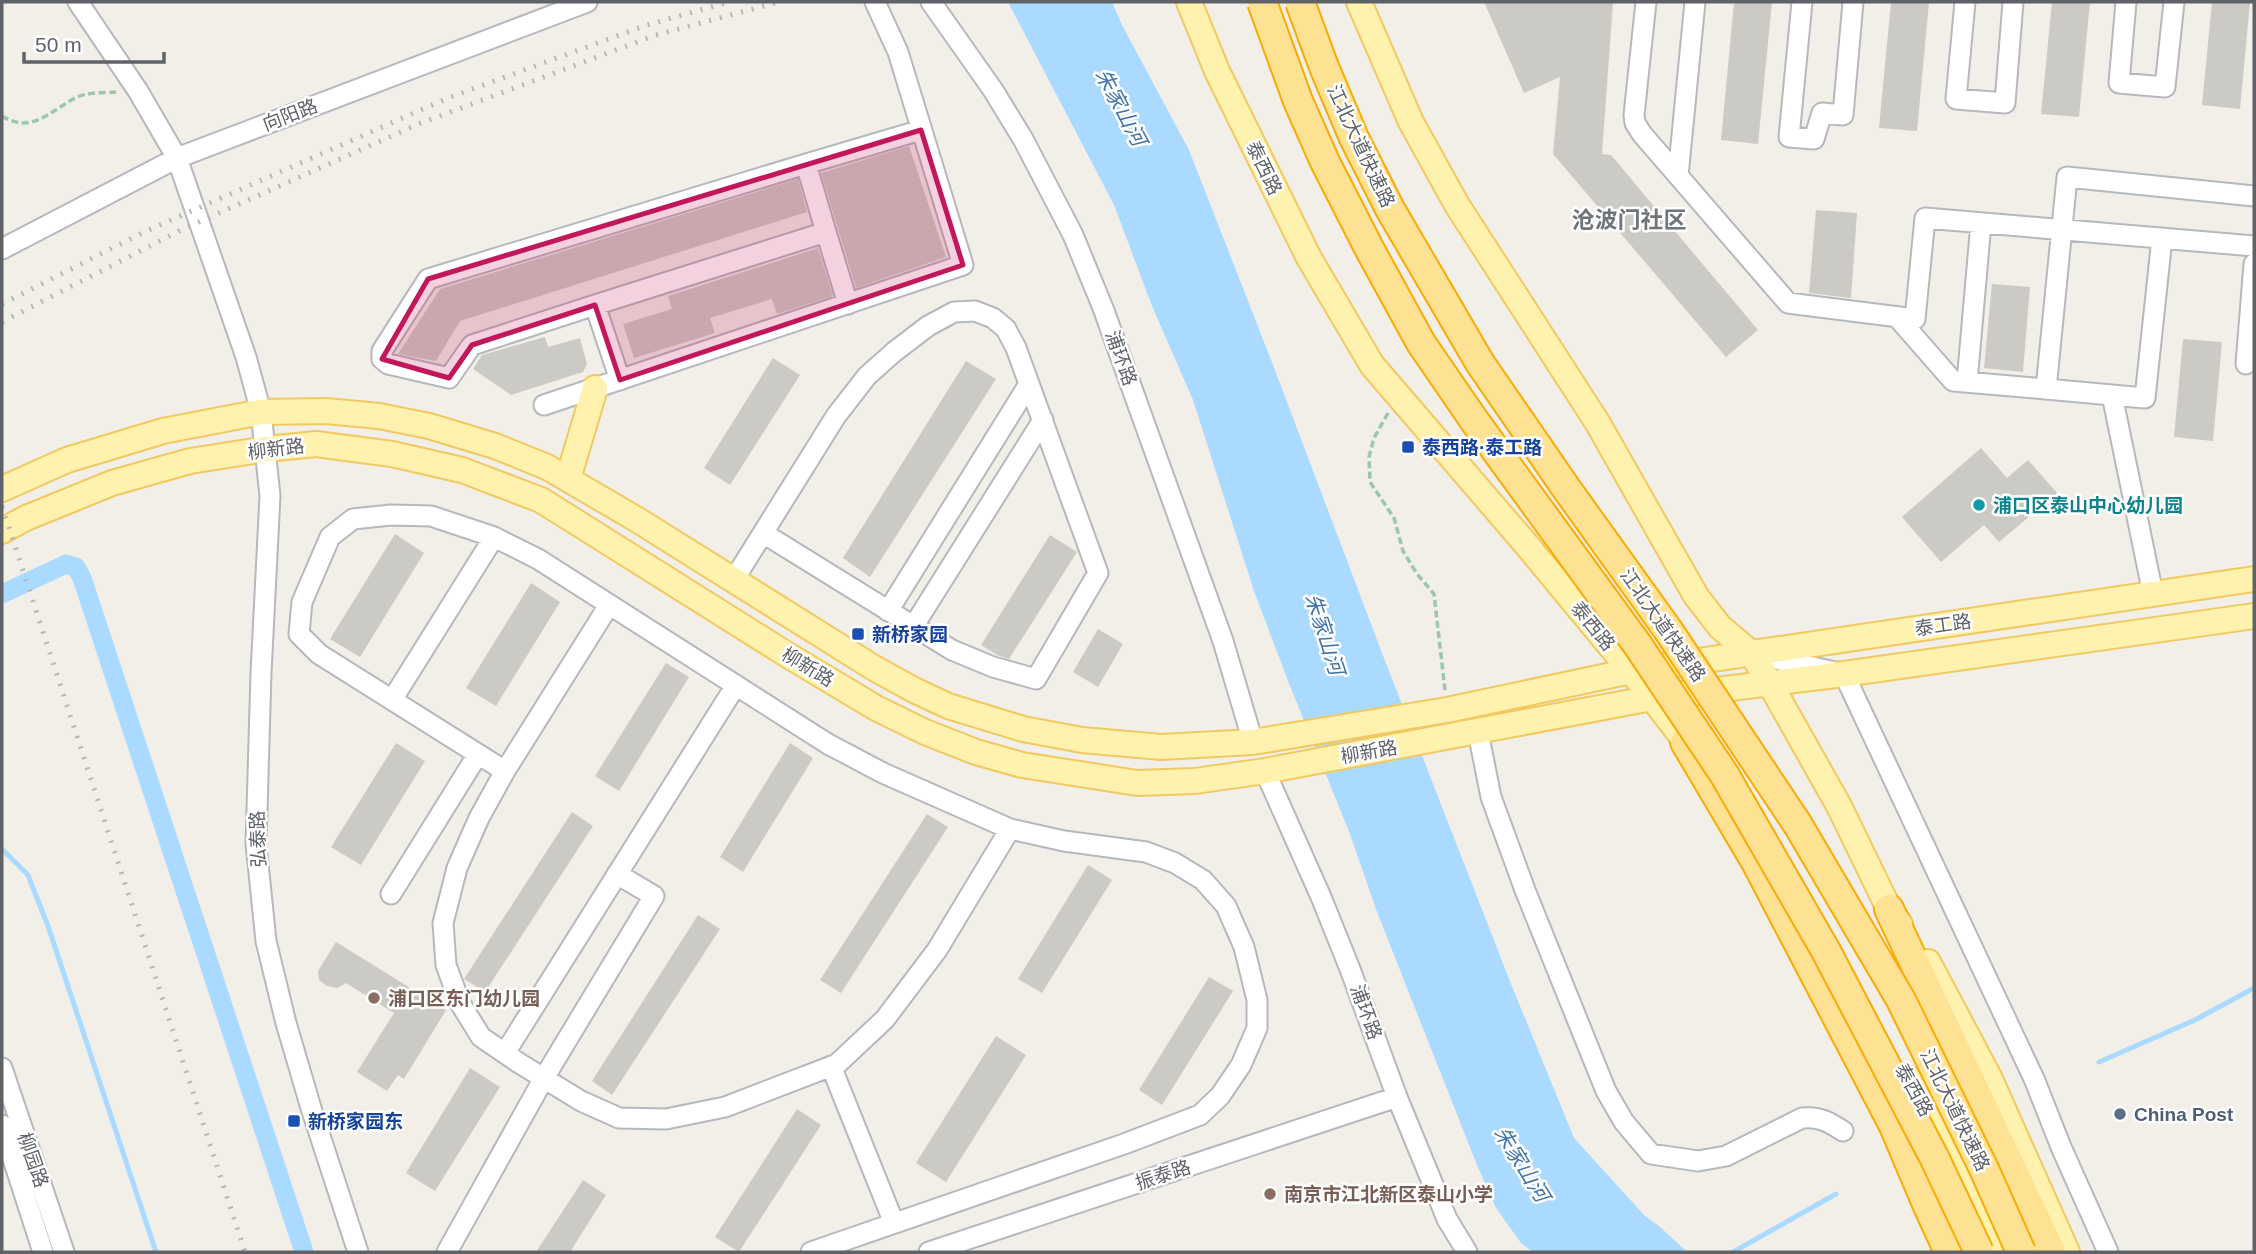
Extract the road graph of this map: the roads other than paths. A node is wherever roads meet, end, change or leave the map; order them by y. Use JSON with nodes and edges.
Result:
{"nodes":[{"id":1,"x":78,"y":2,"type":"edge"},
{"id":2,"x":587,"y":2,"type":"edge"},
{"id":3,"x":875,"y":2,"type":"edge"},
{"id":4,"x":931,"y":2,"type":"edge"},
{"id":5,"x":1189,"y":2,"type":"edge"},
{"id":6,"x":1262,"y":2,"type":"edge"},
{"id":7,"x":1300,"y":2,"type":"edge"},
{"id":8,"x":1359,"y":2,"type":"edge"},
{"id":9,"x":1646,"y":2,"type":"edge"},
{"id":10,"x":1695,"y":2,"type":"edge"},
{"id":11,"x":1802,"y":2,"type":"edge"},
{"id":12,"x":1853,"y":2,"type":"edge"},
{"id":13,"x":1965,"y":2,"type":"edge"},
{"id":14,"x":2013,"y":2,"type":"edge"},
{"id":15,"x":2126,"y":2,"type":"edge"},
{"id":16,"x":2174,"y":2,"type":"edge"},
{"id":17,"x":921,"y":130,"type":"junction"},
{"id":18,"x":177,"y":158,"type":"junction"},
{"id":19,"x":806,"y":164,"type":"junction"},
{"id":20,"x":1678,"y":176,"type":"junction"},
{"id":21,"x":2254,"y":196,"type":"edge"},
{"id":22,"x":1981,"y":223,"type":"junction"},
{"id":23,"x":2061,"y":229,"type":"junction"},
{"id":24,"x":825,"y":232,"type":"junction"},
{"id":25,"x":2162,"y":238,"type":"junction"},
{"id":26,"x":2254,"y":246,"type":"edge"},
{"id":27,"x":2,"y":249,"type":"edge"},
{"id":28,"x":2254,"y":264,"type":"edge"},
{"id":29,"x":848,"y":304,"type":"junction"},
{"id":30,"x":595,"y":306,"type":"junction"},
{"id":31,"x":1897,"y":317,"type":"junction"},
{"id":32,"x":2246,"y":364,"type":"dead end"},
{"id":33,"x":620,"y":380,"type":"junction"},
{"id":34,"x":1966,"y":382,"type":"junction"},
{"id":35,"x":1030,"y":384,"type":"junction"},
{"id":36,"x":595,"y":388,"type":"junction"},
{"id":37,"x":2046,"y":389,"type":"junction"},
{"id":38,"x":2112,"y":395,"type":"junction"},
{"id":39,"x":544,"y":405,"type":"dead end"},
{"id":40,"x":261,"y":412,"type":"junction"},
{"id":41,"x":1043,"y":421,"type":"junction"},
{"id":42,"x":266,"y":449,"type":"junction"},
{"id":43,"x":568,"y":480,"type":"junction"},
{"id":44,"x":2,"y":489,"type":"edge"},
{"id":45,"x":2,"y":531,"type":"edge"},
{"id":46,"x":763,"y":533,"type":"junction"},
{"id":47,"x":494,"y":537,"type":"junction"},
{"id":48,"x":2254,"y":579,"type":"edge"},
{"id":49,"x":733,"y":581,"type":"junction"},
{"id":50,"x":2153,"y":594,"type":"junction"},
{"id":51,"x":609,"y":605,"type":"junction"},
{"id":52,"x":888,"y":611,"type":"junction"},
{"id":53,"x":2254,"y":616,"type":"edge"},
{"id":54,"x":913,"y":627,"type":"junction"},
{"id":55,"x":1752,"y":654,"type":"junction"},
{"id":56,"x":1631,"y":671,"type":"junction"},
{"id":57,"x":1844,"y":674,"type":"junction"},
{"id":58,"x":1769,"y":682,"type":"junction"},
{"id":59,"x":736,"y":685,"type":"junction"},
{"id":60,"x":1652,"y":698,"type":"junction"},
{"id":61,"x":392,"y":700,"type":"junction"},
{"id":62,"x":1478,"y":732,"type":"junction"},
{"id":63,"x":1253,"y":742,"type":"junction"},
{"id":64,"x":1685,"y":742,"type":"junction"},
{"id":65,"x":478,"y":754,"type":"junction"},
{"id":66,"x":1265,"y":771,"type":"junction"},
{"id":67,"x":505,"y":772,"type":"junction"},
{"id":68,"x":1010,"y":829,"type":"junction"},
{"id":69,"x":617,"y":874,"type":"junction"},
{"id":70,"x":391,"y":894,"type":"dead end"},
{"id":71,"x":1889,"y":909,"type":"junction"},
{"id":72,"x":505,"y":1054,"type":"junction"},
{"id":73,"x":831,"y":1066,"type":"junction"},
{"id":74,"x":2,"y":1068,"type":"edge"},
{"id":75,"x":544,"y":1078,"type":"junction"},
{"id":76,"x":1397,"y":1097,"type":"junction"},
{"id":77,"x":2,"y":1125,"type":"edge"},
{"id":78,"x":1843,"y":1131,"type":"dead end"},
{"id":79,"x":894,"y":1223,"type":"junction"},
{"id":80,"x":43,"y":1252,"type":"edge"},
{"id":81,"x":64,"y":1252,"type":"edge"},
{"id":82,"x":358,"y":1252,"type":"edge"},
{"id":83,"x":447,"y":1252,"type":"edge"},
{"id":84,"x":811,"y":1252,"type":"edge"},
{"id":85,"x":929,"y":1252,"type":"edge"},
{"id":86,"x":1467,"y":1252,"type":"edge"},
{"id":87,"x":1949,"y":1252,"type":"edge"},
{"id":88,"x":1979,"y":1252,"type":"edge"},
{"id":89,"x":1998,"y":1252,"type":"edge"},
{"id":90,"x":2021,"y":1252,"type":"edge"},
{"id":91,"x":2051,"y":1252,"type":"edge"},
{"id":92,"x":2067,"y":1252,"type":"edge"},
{"id":93,"x":2108,"y":1252,"type":"edge"}],
"edges":[{"from":1,"to":18,"type":"street","name":"弘泰路"},
{"from":2,"to":18,"type":"street","name":"向阳路"},
{"from":3,"to":17,"type":"street"},
{"from":4,"to":63,"type":"street","name":"浦环路"},
{"from":5,"to":56,"type":"main road","name":"泰西路"},
{"from":6,"to":88,"type":"highway","name":"江北大道快速路","bridge":true},
{"from":7,"to":90,"type":"highway","name":"江北大道快速路","bridge":true},
{"from":8,"to":55,"type":"main road"},
{"from":9,"to":20,"type":"street"},
{"from":10,"to":20,"type":"street"},
{"from":11,"to":12,"type":"street"},
{"from":13,"to":14,"type":"street"},
{"from":15,"to":16,"type":"street"},
{"from":17,"to":19,"type":"street"},
{"from":17,"to":29,"type":"street"},
{"from":18,"to":27,"type":"street","name":"向阳路"},
{"from":18,"to":40,"type":"street","name":"弘泰路"},
{"from":19,"to":24,"type":"street"},
{"from":19,"to":30,"type":"street"},
{"from":20,"to":31,"type":"street"},
{"from":21,"to":23,"type":"street"},
{"from":22,"to":23,"type":"street"},
{"from":22,"to":31,"type":"street"},
{"from":22,"to":34,"type":"street"},
{"from":23,"to":25,"type":"street"},
{"from":23,"to":37,"type":"street"},
{"from":24,"to":29,"type":"street"},
{"from":24,"to":30,"type":"street"},
{"from":25,"to":26,"type":"street"},
{"from":25,"to":38,"type":"street"},
{"from":28,"to":32,"type":"street"},
{"from":29,"to":33,"type":"street"},
{"from":30,"to":33,"type":"street"},
{"from":31,"to":34,"type":"street"},
{"from":33,"to":36,"type":"street"},
{"from":34,"to":37,"type":"street"},
{"from":35,"to":41,"type":"street"},
{"from":35,"to":46,"type":"street"},
{"from":35,"to":52,"type":"street"},
{"from":36,"to":39,"type":"street"},
{"from":36,"to":43,"type":"main road"},
{"from":37,"to":38,"type":"street"},
{"from":38,"to":50,"type":"street"},
{"from":40,"to":42,"type":"street","name":"弘泰路"},
{"from":40,"to":43,"type":"main road","name":"柳新路"},
{"from":40,"to":44,"type":"main road","name":"柳新路"},
{"from":41,"to":54,"type":"street"},
{"from":41,"to":54,"type":"street"},
{"from":42,"to":45,"type":"main road","name":"柳新路"},
{"from":42,"to":66,"type":"main road","name":"柳新路"},
{"from":42,"to":82,"type":"street","name":"弘泰路"},
{"from":43,"to":49,"type":"main road","name":"柳新路"},
{"from":46,"to":49,"type":"street"},
{"from":46,"to":52,"type":"street"},
{"from":47,"to":51,"type":"street"},
{"from":47,"to":61,"type":"street"},
{"from":47,"to":61,"type":"street"},
{"from":48,"to":50,"type":"main road","name":"泰工路"},
{"from":49,"to":63,"type":"main road","name":"柳新路"},
{"from":50,"to":55,"type":"main road","name":"泰工路"},
{"from":51,"to":59,"type":"street"},
{"from":51,"to":67,"type":"street"},
{"from":52,"to":54,"type":"street"},
{"from":53,"to":57,"type":"main road","name":"泰工路"},
{"from":55,"to":56,"type":"main road","name":"泰工路"},
{"from":55,"to":57,"type":"street"},
{"from":55,"to":58,"type":"main road"},
{"from":56,"to":60,"type":"main road","name":"泰西路"},
{"from":56,"to":63,"type":"main road","name":"柳新路"},
{"from":57,"to":58,"type":"main road","name":"泰工路"},
{"from":57,"to":93,"type":"street"},
{"from":58,"to":60,"type":"main road","name":"泰工路"},
{"from":58,"to":71,"type":"main road"},
{"from":59,"to":68,"type":"street"},
{"from":59,"to":69,"type":"street"},
{"from":60,"to":62,"type":"main road","name":"柳新路"},
{"from":60,"to":64,"type":"main road","name":"泰西路"},
{"from":61,"to":65,"type":"street"},
{"from":62,"to":66,"type":"main road","name":"柳新路"},
{"from":62,"to":78,"type":"street"},
{"from":64,"to":87,"type":"highway"},
{"from":64,"to":89,"type":"main road","name":"泰西路"},
{"from":65,"to":67,"type":"street"},
{"from":65,"to":70,"type":"street"},
{"from":66,"to":76,"type":"street","name":"浦环路"},
{"from":67,"to":72,"type":"street"},
{"from":68,"to":73,"type":"street"},
{"from":68,"to":79,"type":"street"},
{"from":69,"to":72,"type":"street"},
{"from":69,"to":75,"type":"street"},
{"from":71,"to":91,"type":"highway"},
{"from":71,"to":92,"type":"main road"},
{"from":72,"to":75,"type":"street"},
{"from":73,"to":75,"type":"street"},
{"from":73,"to":79,"type":"street"},
{"from":74,"to":81,"type":"street","name":"柳园路"},
{"from":75,"to":83,"type":"street"},
{"from":76,"to":85,"type":"street","name":"振泰路"},
{"from":76,"to":86,"type":"street","name":"浦环路"},
{"from":77,"to":80,"type":"street","name":"柳园路"},
{"from":79,"to":84,"type":"street"}]}
